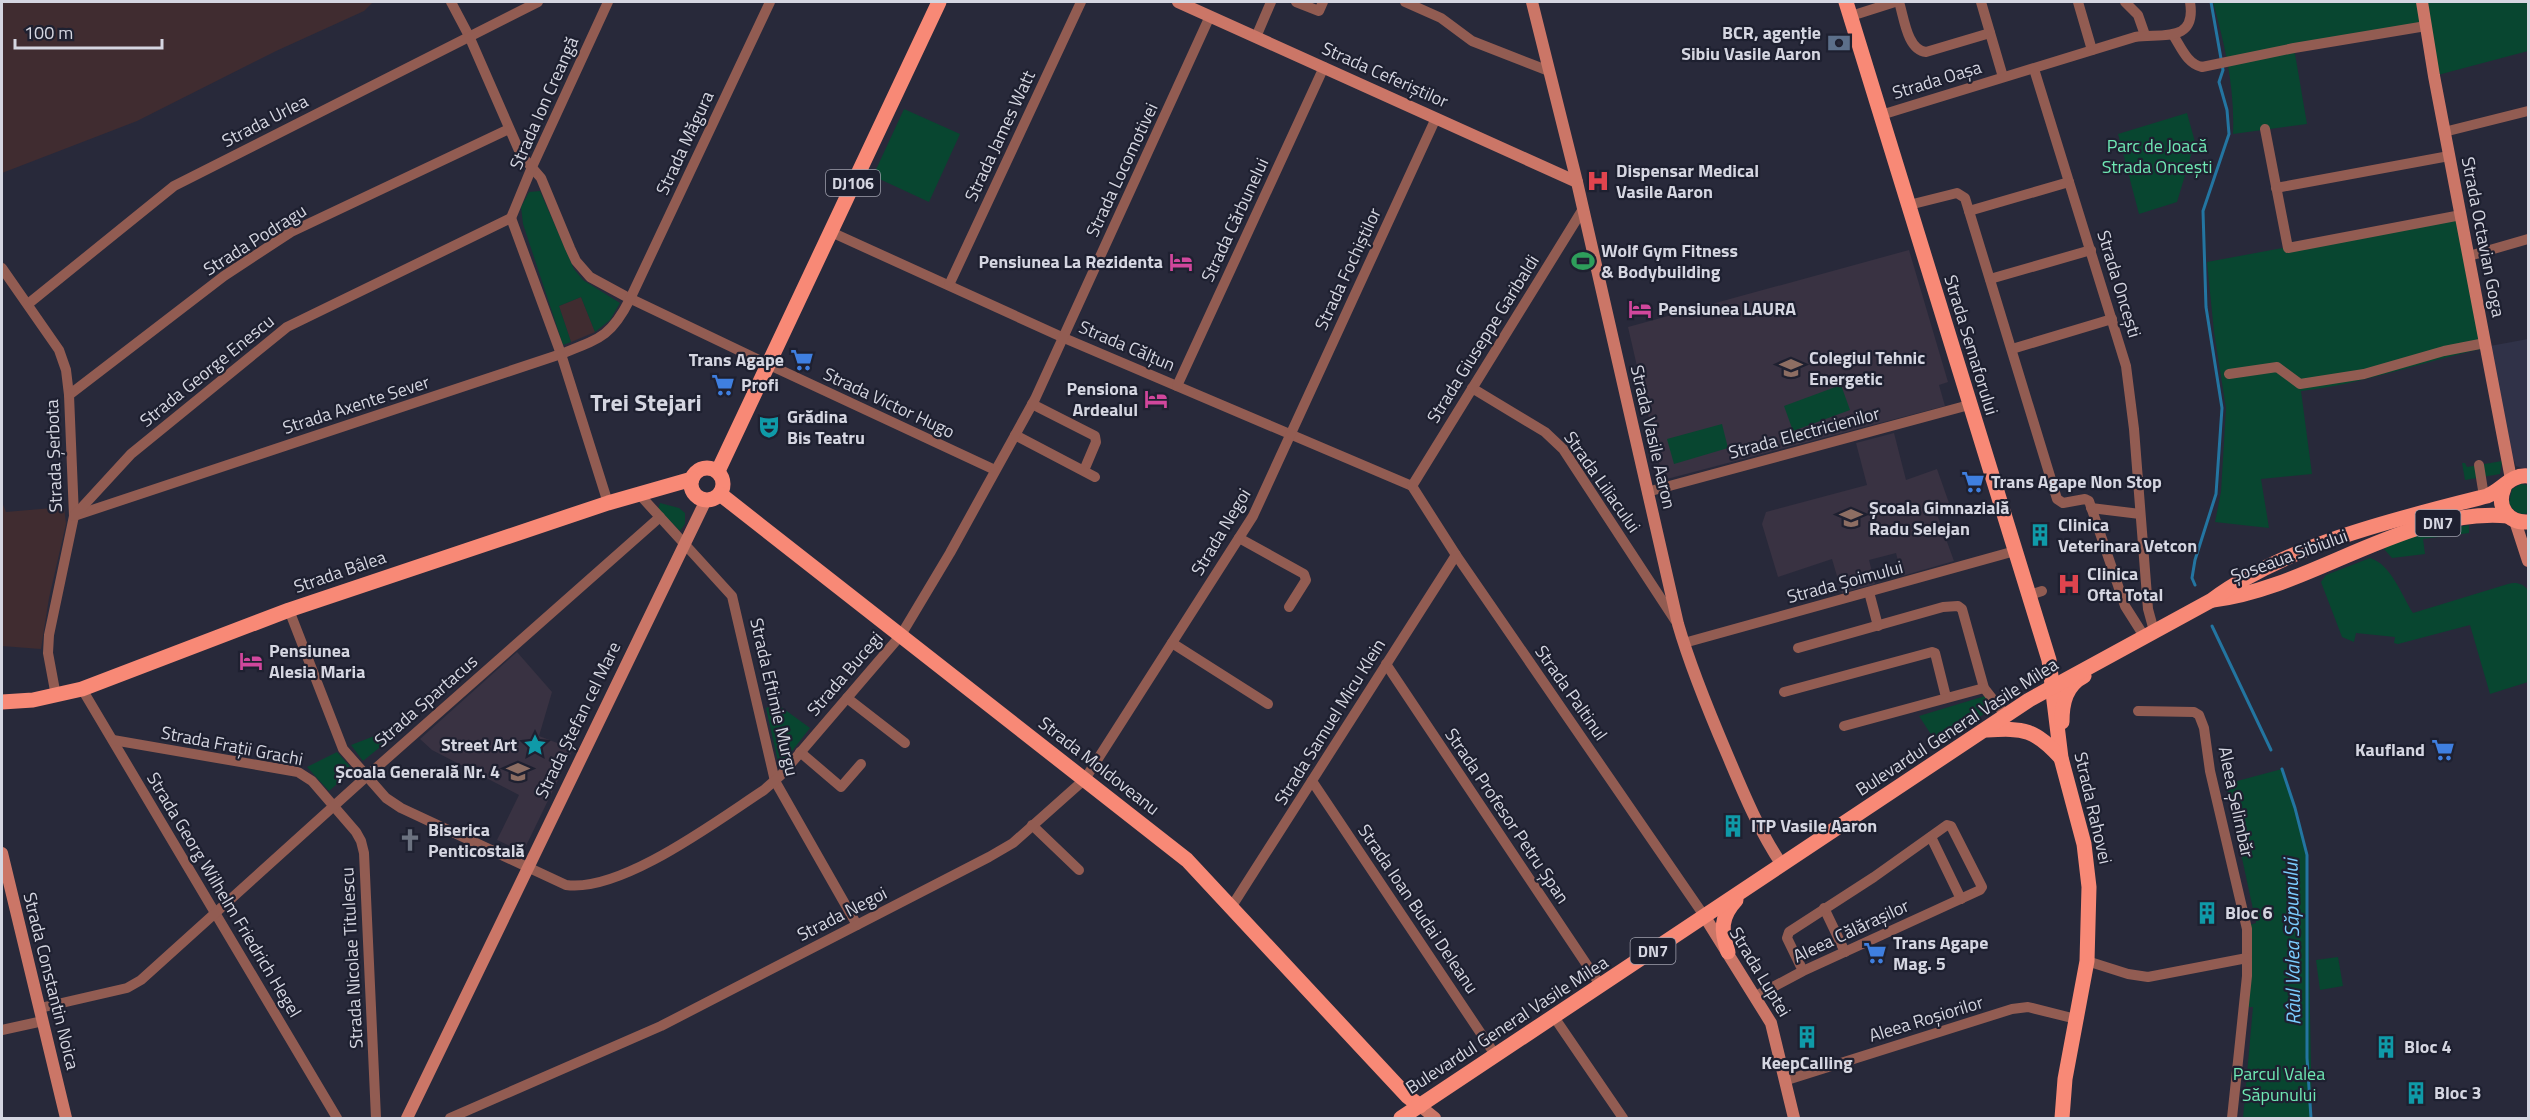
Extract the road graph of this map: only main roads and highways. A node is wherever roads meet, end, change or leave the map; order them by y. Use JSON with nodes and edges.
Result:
{"nodes":[{"id":1,"x":939,"y":2,"type":"edge"},
{"id":2,"x":1848,"y":9,"type":"edge"},
{"id":3,"x":718,"y":471,"type":"junction"},
{"id":4,"x":2529,"y":476,"type":"edge"},
{"id":5,"x":692,"y":479,"type":"junction"},
{"id":6,"x":2507,"y":483,"type":"junction"},
{"id":7,"x":720,"y":494,"type":"junction"},
{"id":8,"x":2517,"y":519,"type":"edge"},
{"id":9,"x":2212,"y":600,"type":"junction"},
{"id":10,"x":2125,"y":648,"type":"junction"},
{"id":11,"x":2053,"y":685,"type":"junction"},
{"id":12,"x":2,"y":702,"type":"edge"},
{"id":13,"x":1984,"y":730,"type":"junction"},
{"id":14,"x":2061,"y":758,"type":"junction"},
{"id":15,"x":1744,"y":891,"type":"junction"},
{"id":16,"x":1728,"y":952,"type":"road end"},
{"id":17,"x":1420,"y":1106,"type":"junction"},
{"id":18,"x":1401,"y":1119,"type":"edge"},
{"id":19,"x":2062,"y":1119,"type":"edge"}],
"edges":[{"from":1,"to":3,"type":"main road","number":"DJ106"},
{"from":2,"to":11,"type":"main road","name":"Strada Semaforului"},
{"from":3,"to":5,"type":"main road"},
{"from":3,"to":7,"type":"main road"},
{"from":4,"to":6,"type":"main road","name":"Șoseaua Sibiului","number":"DN7"},
{"from":5,"to":7,"type":"main road"},
{"from":5,"to":12,"type":"main road","name":"Strada Bâlea"},
{"from":6,"to":8,"type":"main road"},
{"from":6,"to":9,"type":"main road","name":"Șoseaua Sibiului","number":"DN7"},
{"from":7,"to":17,"type":"main road","name":"Strada Moldoveanu"},
{"from":8,"to":9,"type":"main road","name":"Șoseaua Sibiului","number":"DN7"},
{"from":9,"to":10,"type":"main road","name":"Bulevardul General Vasile Milea","number":"DN7"},
{"from":10,"to":11,"type":"main road","name":"Bulevardul General Vasile Milea","number":"DN7"},
{"from":10,"to":14,"type":"main road"},
{"from":11,"to":13,"type":"main road","name":"Bulevardul General Vasile Milea","number":"DN7"},
{"from":11,"to":14,"type":"main road","name":"Strada Rahovei"},
{"from":13,"to":14,"type":"main road"},
{"from":13,"to":15,"type":"main road","name":"Bulevardul General Vasile Milea","number":"DN7"},
{"from":14,"to":19,"type":"main road","name":"Strada Rahovei"},
{"from":15,"to":16,"type":"main road"},
{"from":15,"to":17,"type":"main road","name":"Bulevardul General Vasile Milea","number":"DN7"},
{"from":17,"to":18,"type":"main road","name":"Bulevardul General Vasile Milea","number":"DN7"}]}
